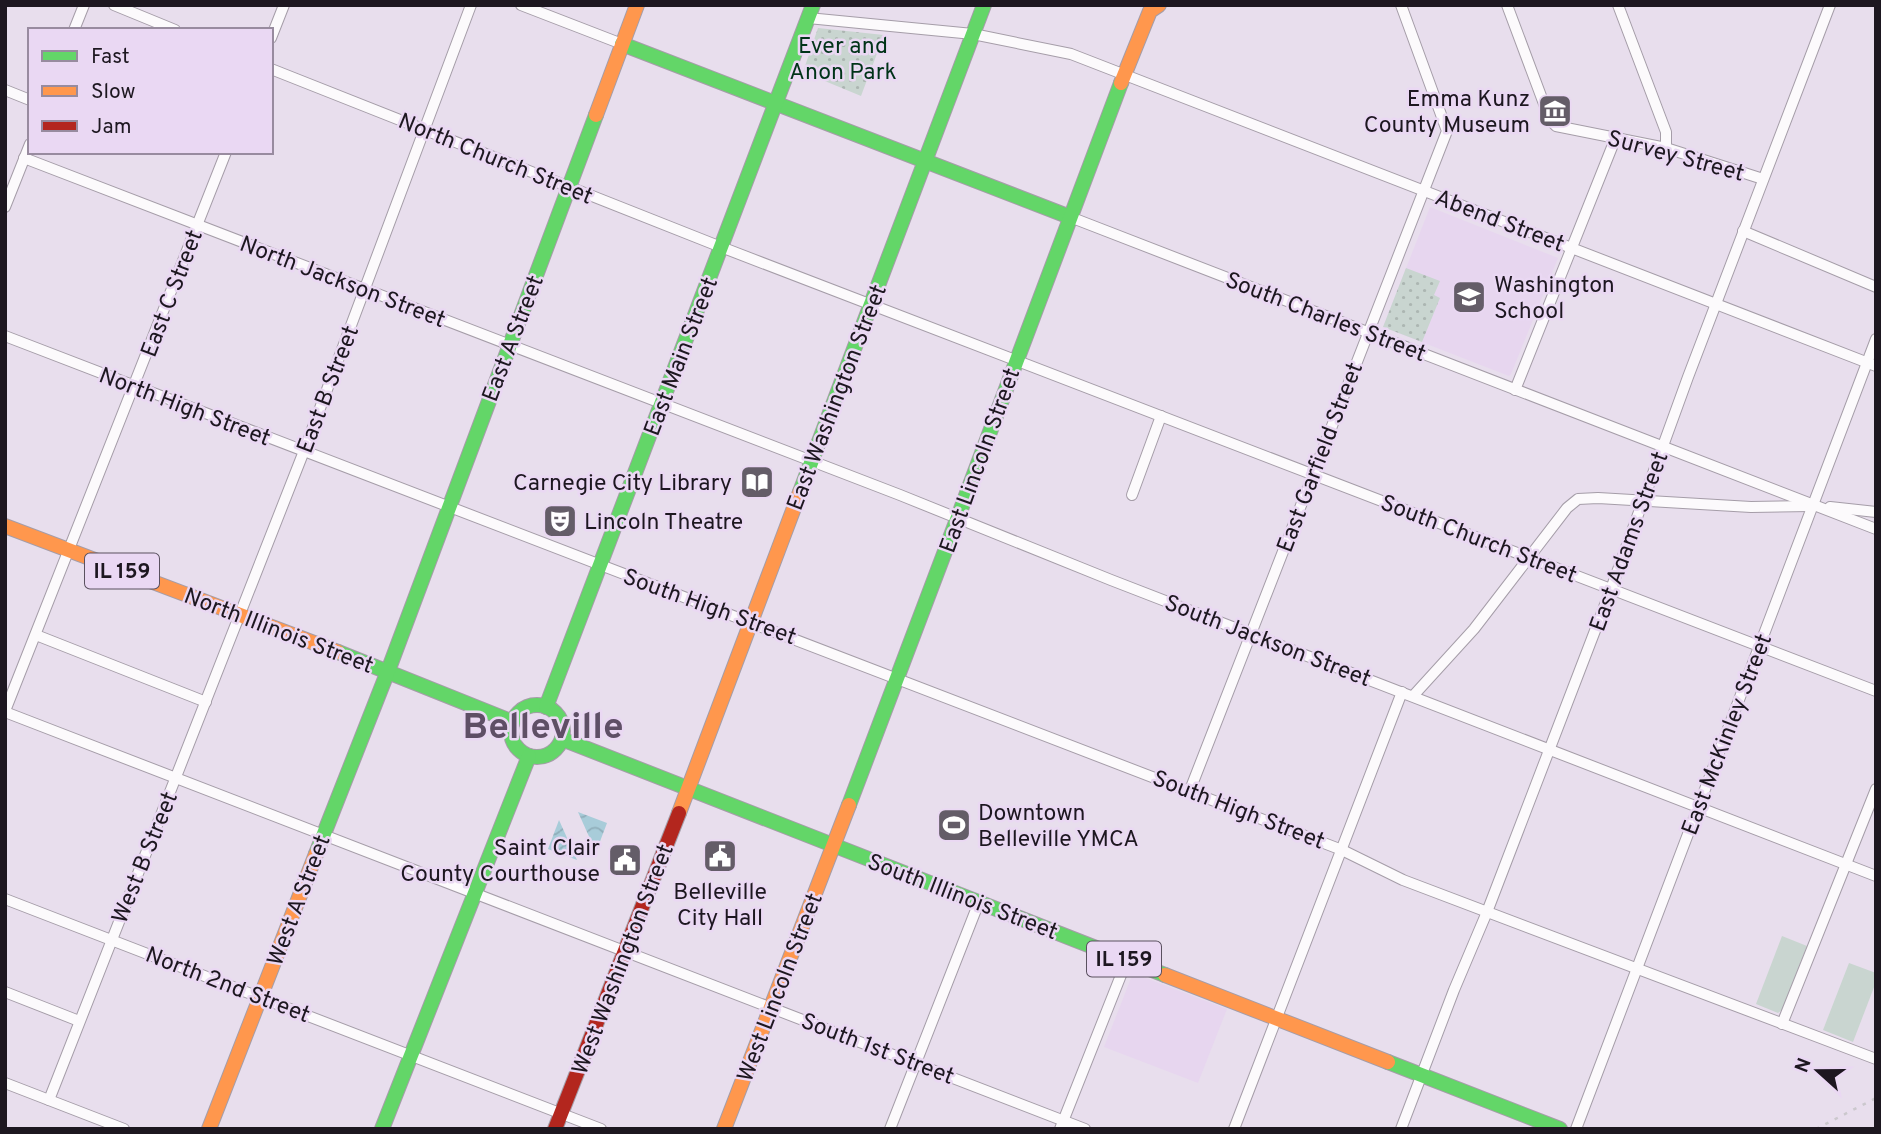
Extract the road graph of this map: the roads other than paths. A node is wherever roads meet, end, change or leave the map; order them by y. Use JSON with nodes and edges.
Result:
{"nodes":[{"id":1,"x":84,"y":5,"type":"edge"},
{"id":2,"x":114,"y":5,"type":"edge"},
{"id":3,"x":284,"y":5,"type":"edge"},
{"id":4,"x":471,"y":5,"type":"edge"},
{"id":5,"x":521,"y":5,"type":"edge"},
{"id":6,"x":637,"y":5,"type":"edge"},
{"id":7,"x":984,"y":5,"type":"edge"},
{"id":8,"x":1159,"y":5,"type":"edge"},
{"id":9,"x":1402,"y":5,"type":"edge"},
{"id":10,"x":1507,"y":5,"type":"edge"},
{"id":11,"x":1618,"y":5,"type":"edge"},
{"id":12,"x":1821,"y":5,"type":"edge"},
{"id":13,"x":1830,"y":5,"type":"edge"},
{"id":14,"x":811,"y":11,"type":"edge"},
{"id":15,"x":1825,"y":18,"type":"junction"},
{"id":16,"x":75,"y":28,"type":"edge"},
{"id":17,"x":170,"y":28,"type":"edge"},
{"id":18,"x":273,"y":33,"type":"edge"},
{"id":19,"x":973,"y":34,"type":"junction"},
{"id":20,"x":622,"y":44,"type":"junction"},
{"id":21,"x":273,"y":69,"type":"edge"},
{"id":22,"x":1124,"y":74,"type":"junction"},
{"id":23,"x":5,"y":90,"type":"edge"},
{"id":24,"x":28,"y":99,"type":"edge"},
{"id":25,"x":775,"y":103,"type":"junction"},
{"id":26,"x":424,"y":129,"type":"junction"},
{"id":27,"x":1616,"y":138,"type":"junction"},
{"id":28,"x":1666,"y":148,"type":"junction"},
{"id":29,"x":28,"y":149,"type":"edge"},
{"id":30,"x":225,"y":154,"type":"edge"},
{"id":31,"x":24,"y":158,"type":"junction"},
{"id":32,"x":926,"y":160,"type":"junction"},
{"id":33,"x":1763,"y":179,"type":"junction"},
{"id":34,"x":568,"y":187,"type":"junction"},
{"id":35,"x":1423,"y":190,"type":"junction"},
{"id":36,"x":5,"y":206,"type":"edge"},
{"id":37,"x":1070,"y":217,"type":"junction"},
{"id":38,"x":197,"y":225,"type":"junction"},
{"id":39,"x":1743,"y":231,"type":"junction"},
{"id":40,"x":721,"y":247,"type":"junction"},
{"id":41,"x":1572,"y":248,"type":"junction"},
{"id":42,"x":1876,"y":287,"type":"edge"},
{"id":43,"x":364,"y":290,"type":"junction"},
{"id":44,"x":1715,"y":303,"type":"junction"},
{"id":45,"x":871,"y":305,"type":"junction"},
{"id":46,"x":1368,"y":332,"type":"junction"},
{"id":47,"x":5,"y":336,"type":"edge"},
{"id":48,"x":1876,"y":339,"type":"edge"},
{"id":49,"x":509,"y":346,"type":"junction"},
{"id":50,"x":1016,"y":360,"type":"junction"},
{"id":51,"x":1871,"y":364,"type":"edge"},
{"id":52,"x":134,"y":386,"type":"junction"},
{"id":53,"x":1515,"y":390,"type":"junction"},
{"id":54,"x":661,"y":405,"type":"junction"},
{"id":55,"x":1161,"y":416,"type":"junction"},
{"id":56,"x":1663,"y":447,"type":"junction"},
{"id":57,"x":303,"y":451,"type":"junction"},
{"id":58,"x":811,"y":461,"type":"junction"},
{"id":59,"x":1313,"y":475,"type":"junction"},
{"id":60,"x":1132,"y":495,"type":"dead end"},
{"id":61,"x":1643,"y":500,"type":"junction"},
{"id":62,"x":1813,"y":505,"type":"junction"},
{"id":63,"x":448,"y":507,"type":"junction"},
{"id":64,"x":1876,"y":512,"type":"edge"},
{"id":65,"x":959,"y":519,"type":"junction"},
{"id":66,"x":5,"y":526,"type":"edge"},
{"id":67,"x":1876,"y":529,"type":"edge"},
{"id":68,"x":70,"y":551,"type":"junction"},
{"id":69,"x":1529,"y":558,"type":"junction"},
{"id":70,"x":600,"y":565,"type":"junction"},
{"id":71,"x":1611,"y":589,"type":"junction"},
{"id":72,"x":240,"y":615,"type":"junction"},
{"id":73,"x":751,"y":621,"type":"junction"},
{"id":74,"x":1251,"y":632,"type":"junction"},
{"id":75,"x":36,"y":635,"type":"junction"},
{"id":76,"x":1759,"y":646,"type":"junction"},
{"id":77,"x":388,"y":671,"type":"junction"},
{"id":78,"x":897,"y":677,"type":"junction"},
{"id":79,"x":1876,"y":691,"type":"edge"},
{"id":80,"x":1407,"y":694,"type":"junction"},
{"id":81,"x":206,"y":702,"type":"junction"},
{"id":82,"x":546,"y":707,"type":"junction"},
{"id":83,"x":5,"y":712,"type":"edge"},
{"id":84,"x":513,"y":722,"type":"junction"},
{"id":85,"x":562,"y":739,"type":"junction"},
{"id":86,"x":1549,"y":749,"type":"junction"},
{"id":87,"x":529,"y":756,"type":"junction"},
{"id":88,"x":176,"y":778,"type":"junction"},
{"id":89,"x":688,"y":788,"type":"junction"},
{"id":90,"x":1876,"y":789,"type":"edge"},
{"id":91,"x":1189,"y":790,"type":"junction"},
{"id":92,"x":1699,"y":808,"type":"junction"},
{"id":93,"x":323,"y":835,"type":"junction"},
{"id":94,"x":834,"y":845,"type":"junction"},
{"id":95,"x":1342,"y":850,"type":"junction"},
{"id":96,"x":1846,"y":864,"type":"junction"},
{"id":97,"x":1876,"y":876,"type":"edge"},
{"id":98,"x":474,"y":894,"type":"junction"},
{"id":99,"x":5,"y":899,"type":"edge"},
{"id":100,"x":979,"y":902,"type":"junction"},
{"id":101,"x":1487,"y":912,"type":"junction"},
{"id":102,"x":112,"y":939,"type":"junction"},
{"id":103,"x":624,"y":951,"type":"junction"},
{"id":104,"x":1127,"y":960,"type":"junction"},
{"id":105,"x":1637,"y":968,"type":"junction"},
{"id":106,"x":5,"y":992,"type":"edge"},
{"id":107,"x":260,"y":998,"type":"junction"},
{"id":108,"x":771,"y":1007,"type":"junction"},
{"id":109,"x":1277,"y":1018,"type":"junction"},
{"id":110,"x":79,"y":1021,"type":"junction"},
{"id":111,"x":1782,"y":1024,"type":"junction"},
{"id":112,"x":411,"y":1055,"type":"junction"},
{"id":113,"x":1876,"y":1059,"type":"edge"},
{"id":114,"x":916,"y":1063,"type":"junction"},
{"id":115,"x":1421,"y":1075,"type":"junction"},
{"id":116,"x":5,"y":1083,"type":"edge"},
{"id":117,"x":49,"y":1100,"type":"junction"},
{"id":118,"x":561,"y":1113,"type":"junction"},
{"id":119,"x":1062,"y":1125,"type":"edge"},
{"id":120,"x":124,"y":1129,"type":"edge"},
{"id":121,"x":209,"y":1129,"type":"edge"},
{"id":122,"x":382,"y":1129,"type":"edge"},
{"id":123,"x":555,"y":1129,"type":"edge"},
{"id":124,"x":601,"y":1129,"type":"edge"},
{"id":125,"x":724,"y":1129,"type":"edge"},
{"id":126,"x":890,"y":1129,"type":"edge"},
{"id":127,"x":1085,"y":1129,"type":"edge"},
{"id":128,"x":1234,"y":1129,"type":"edge"},
{"id":129,"x":1401,"y":1129,"type":"edge"},
{"id":130,"x":1560,"y":1129,"type":"edge"},
{"id":131,"x":1576,"y":1129,"type":"edge"}],
"edges":[{"from":1,"to":16,"type":"street"},
{"from":2,"to":17,"type":"street"},
{"from":3,"to":18,"type":"street"},
{"from":4,"to":26,"type":"street","name":"East B Street"},
{"from":5,"to":20,"type":"street"},
{"from":6,"to":20,"type":"main road","name":"East A Street"},
{"from":7,"to":19,"type":"main road","name":"East Washington Street"},
{"from":8,"to":22,"type":"main road","name":"East Lincoln Street"},
{"from":9,"to":35,"type":"street","name":"East Garfield Street"},
{"from":10,"to":27,"type":"street","name":"Survey Street"},
{"from":11,"to":28,"type":"street"},
{"from":12,"to":15,"type":"street"},
{"from":13,"to":15,"type":"street","name":"East Adams Street"},
{"from":14,"to":19,"type":"street","name":"Abend Street"},
{"from":14,"to":25,"type":"main road","name":"East Main Street"},
{"from":15,"to":33,"type":"street","name":"East Adams Street"},
{"from":19,"to":22,"type":"street","name":"Abend Street"},
{"from":19,"to":32,"type":"main road","name":"East Washington Street"},
{"from":20,"to":25,"type":"main road","name":"South Charles Street"},
{"from":20,"to":34,"type":"main road","name":"East A Street"},
{"from":21,"to":26,"type":"street","name":"North Church Street"},
{"from":22,"to":35,"type":"street","name":"Abend Street"},
{"from":22,"to":37,"type":"main road","name":"East Lincoln Street"},
{"from":23,"to":24,"type":"street"},
{"from":25,"to":32,"type":"main road","name":"South Charles Street"},
{"from":25,"to":40,"type":"main road","name":"East Main Street"},
{"from":26,"to":34,"type":"street","name":"North Church Street"},
{"from":26,"to":43,"type":"street","name":"East B Street"},
{"from":27,"to":28,"type":"street","name":"Survey Street"},
{"from":27,"to":41,"type":"street"},
{"from":28,"to":33,"type":"street","name":"Survey Street"},
{"from":29,"to":31,"type":"street"},
{"from":30,"to":38,"type":"street","name":"East C Street"},
{"from":31,"to":36,"type":"street"},
{"from":31,"to":38,"type":"street","name":"North Jackson Street"},
{"from":32,"to":37,"type":"main road","name":"South Charles Street"},
{"from":32,"to":45,"type":"main road","name":"East Washington Street"},
{"from":33,"to":39,"type":"street","name":"East Adams Street"},
{"from":34,"to":40,"type":"street","name":"North Church Street"},
{"from":34,"to":49,"type":"main road","name":"East A Street"},
{"from":35,"to":41,"type":"street","name":"Abend Street"},
{"from":35,"to":46,"type":"street","name":"East Garfield Street"},
{"from":37,"to":46,"type":"street","name":"South Charles Street"},
{"from":37,"to":50,"type":"main road","name":"East Lincoln Street"},
{"from":38,"to":43,"type":"street","name":"North Jackson Street"},
{"from":38,"to":52,"type":"street","name":"East C Street"},
{"from":39,"to":42,"type":"street"},
{"from":39,"to":44,"type":"street","name":"East Adams Street"},
{"from":40,"to":45,"type":"street","name":"South Church Street"},
{"from":40,"to":54,"type":"main road","name":"East Main Street"},
{"from":41,"to":44,"type":"street","name":"Abend Street"},
{"from":41,"to":53,"type":"street"},
{"from":43,"to":49,"type":"street","name":"North Jackson Street"},
{"from":43,"to":57,"type":"street","name":"East B Street"},
{"from":44,"to":51,"type":"street","name":"Abend Street"},
{"from":44,"to":56,"type":"street","name":"East Adams Street"},
{"from":45,"to":50,"type":"street","name":"South Church Street"},
{"from":45,"to":58,"type":"main road","name":"East Washington Street"},
{"from":46,"to":53,"type":"street","name":"South Charles Street"},
{"from":46,"to":59,"type":"street","name":"East Garfield Street"},
{"from":47,"to":52,"type":"street","name":"North High Street"},
{"from":48,"to":51,"type":"street","name":"East McKinley Street"},
{"from":49,"to":54,"type":"street","name":"North Jackson Street"},
{"from":49,"to":63,"type":"main road","name":"East A Street"},
{"from":50,"to":55,"type":"street","name":"South Church Street"},
{"from":50,"to":65,"type":"main road","name":"East Lincoln Street"},
{"from":51,"to":62,"type":"street","name":"East McKinley Street"},
{"from":52,"to":57,"type":"street","name":"North High Street"},
{"from":52,"to":68,"type":"street","name":"East C Street"},
{"from":53,"to":56,"type":"street","name":"South Charles Street"},
{"from":54,"to":58,"type":"street","name":"South Jackson Street"},
{"from":54,"to":70,"type":"main road","name":"East Main Street"},
{"from":55,"to":59,"type":"street","name":"South Church Street"},
{"from":55,"to":60,"type":"street"},
{"from":56,"to":61,"type":"street","name":"East Adams Street"},
{"from":56,"to":62,"type":"street","name":"South Charles Street"},
{"from":57,"to":63,"type":"street","name":"North High Street"},
{"from":57,"to":72,"type":"street","name":"East B Street"},
{"from":58,"to":65,"type":"street","name":"South Jackson Street"},
{"from":58,"to":73,"type":"main road","name":"East Washington Street"},
{"from":59,"to":69,"type":"street","name":"South Church Street"},
{"from":59,"to":74,"type":"street","name":"East Garfield Street"},
{"from":61,"to":62,"type":"street"},
{"from":61,"to":69,"type":"street"},
{"from":61,"to":71,"type":"street","name":"East Adams Street"},
{"from":62,"to":64,"type":"street"},
{"from":62,"to":67,"type":"street","name":"South Charles Street"},
{"from":62,"to":76,"type":"street","name":"East McKinley Street"},
{"from":63,"to":70,"type":"street","name":"North High Street"},
{"from":63,"to":77,"type":"main road","name":"East A Street"},
{"from":65,"to":74,"type":"street","name":"South Jackson Street"},
{"from":65,"to":78,"type":"main road","name":"East Lincoln Street"},
{"from":66,"to":68,"type":"main road","name":"North Illinois Street","number":"IL 159"},
{"from":68,"to":72,"type":"main road","name":"North Illinois Street","number":"IL 159"},
{"from":68,"to":75,"type":"street","name":"East C Street"},
{"from":69,"to":71,"type":"street","name":"South Church Street"},
{"from":69,"to":80,"type":"street"},
{"from":70,"to":73,"type":"street","name":"South High Street"},
{"from":70,"to":82,"type":"main road","name":"East Main Street"},
{"from":71,"to":76,"type":"street","name":"South Church Street"},
{"from":71,"to":86,"type":"street","name":"East Adams Street"},
{"from":72,"to":77,"type":"main road","name":"North Illinois Street","number":"IL 159"},
{"from":72,"to":81,"type":"street","name":"West B Street"},
{"from":73,"to":78,"type":"street","name":"South High Street"},
{"from":73,"to":89,"type":"main road","name":"East Washington Street"},
{"from":74,"to":80,"type":"street","name":"South Jackson Street"},
{"from":74,"to":91,"type":"street","name":"East Garfield Street"},
{"from":75,"to":81,"type":"street"},
{"from":75,"to":83,"type":"street","name":"East C Street"},
{"from":76,"to":79,"type":"street","name":"South Church Street"},
{"from":76,"to":92,"type":"street","name":"East McKinley Street"},
{"from":77,"to":84,"type":"main road","name":"North Illinois Street","number":"IL 159"},
{"from":77,"to":93,"type":"main road","name":"West A Street"},
{"from":78,"to":91,"type":"street","name":"South High Street"},
{"from":78,"to":94,"type":"main road","name":"East Lincoln Street"},
{"from":80,"to":86,"type":"street","name":"South Jackson Street"},
{"from":80,"to":95,"type":"street"},
{"from":81,"to":88,"type":"street","name":"West B Street"},
{"from":82,"to":84,"type":"main road"},
{"from":82,"to":85,"type":"main road"},
{"from":83,"to":88,"type":"street","name":"South 1st Street"},
{"from":84,"to":87,"type":"main road"},
{"from":85,"to":87,"type":"main road"},
{"from":85,"to":89,"type":"main road","name":"South Illinois Street","number":"IL 159"},
{"from":86,"to":92,"type":"street","name":"South Jackson Street"},
{"from":86,"to":101,"type":"street","name":"East Adams Street"},
{"from":87,"to":98,"type":"main road"},
{"from":88,"to":93,"type":"street","name":"South 1st Street"},
{"from":88,"to":102,"type":"street","name":"West B Street"},
{"from":89,"to":94,"type":"main road","name":"South Illinois Street","number":"IL 159"},
{"from":89,"to":103,"type":"main road","name":"West Washington Street"},
{"from":90,"to":96,"type":"street"},
{"from":91,"to":95,"type":"street","name":"South High Street"},
{"from":92,"to":96,"type":"street","name":"South Jackson Street"},
{"from":92,"to":105,"type":"street","name":"East McKinley Street"},
{"from":93,"to":98,"type":"street","name":"South 1st Street"},
{"from":93,"to":107,"type":"main road","name":"West A Street"},
{"from":94,"to":100,"type":"main road","name":"South Illinois Street","number":"IL 159"},
{"from":94,"to":108,"type":"main road","name":"West Lincoln Street"},
{"from":95,"to":101,"type":"street","name":"South High Street"},
{"from":95,"to":109,"type":"street"},
{"from":96,"to":97,"type":"street","name":"South Jackson Street"},
{"from":96,"to":111,"type":"street"},
{"from":98,"to":103,"type":"street","name":"South 1st Street"},
{"from":98,"to":112,"type":"main road"},
{"from":99,"to":102,"type":"street","name":"North 2nd Street"},
{"from":100,"to":104,"type":"main road","name":"South Illinois Street","number":"IL 159"},
{"from":100,"to":114,"type":"street"},
{"from":101,"to":105,"type":"street","name":"South High Street"},
{"from":101,"to":115,"type":"street","name":"East Adams Street"},
{"from":102,"to":107,"type":"street","name":"North 2nd Street"},
{"from":102,"to":110,"type":"street","name":"West B Street"},
{"from":103,"to":108,"type":"street","name":"South 1st Street"},
{"from":103,"to":118,"type":"main road","name":"West Washington Street"},
{"from":104,"to":109,"type":"main road","name":"South Illinois Street","number":"IL 159"},
{"from":104,"to":119,"type":"street"},
{"from":105,"to":111,"type":"street","name":"South High Street"},
{"from":105,"to":131,"type":"street","name":"East McKinley Street"},
{"from":106,"to":110,"type":"street"},
{"from":107,"to":112,"type":"street","name":"North 2nd Street"},
{"from":107,"to":121,"type":"main road","name":"West A Street"},
{"from":108,"to":114,"type":"street","name":"South 1st Street"},
{"from":108,"to":125,"type":"main road","name":"West Lincoln Street"},
{"from":109,"to":115,"type":"main road","name":"South Illinois Street","number":"IL 159"},
{"from":109,"to":128,"type":"street"},
{"from":110,"to":117,"type":"street","name":"West B Street"},
{"from":111,"to":113,"type":"street","name":"South High Street"},
{"from":112,"to":118,"type":"street","name":"North 2nd Street"},
{"from":112,"to":122,"type":"main road"},
{"from":114,"to":119,"type":"street","name":"South 1st Street"},
{"from":114,"to":126,"type":"street"},
{"from":115,"to":129,"type":"street","name":"East Adams Street"},
{"from":115,"to":130,"type":"main road","name":"South Illinois Street","number":"IL 159"},
{"from":116,"to":117,"type":"street"},
{"from":117,"to":120,"type":"street"},
{"from":118,"to":123,"type":"main road","name":"West Washington Street"},
{"from":118,"to":124,"type":"street","name":"North 2nd Street"},
{"from":119,"to":127,"type":"street","name":"South 1st Street"}]}
